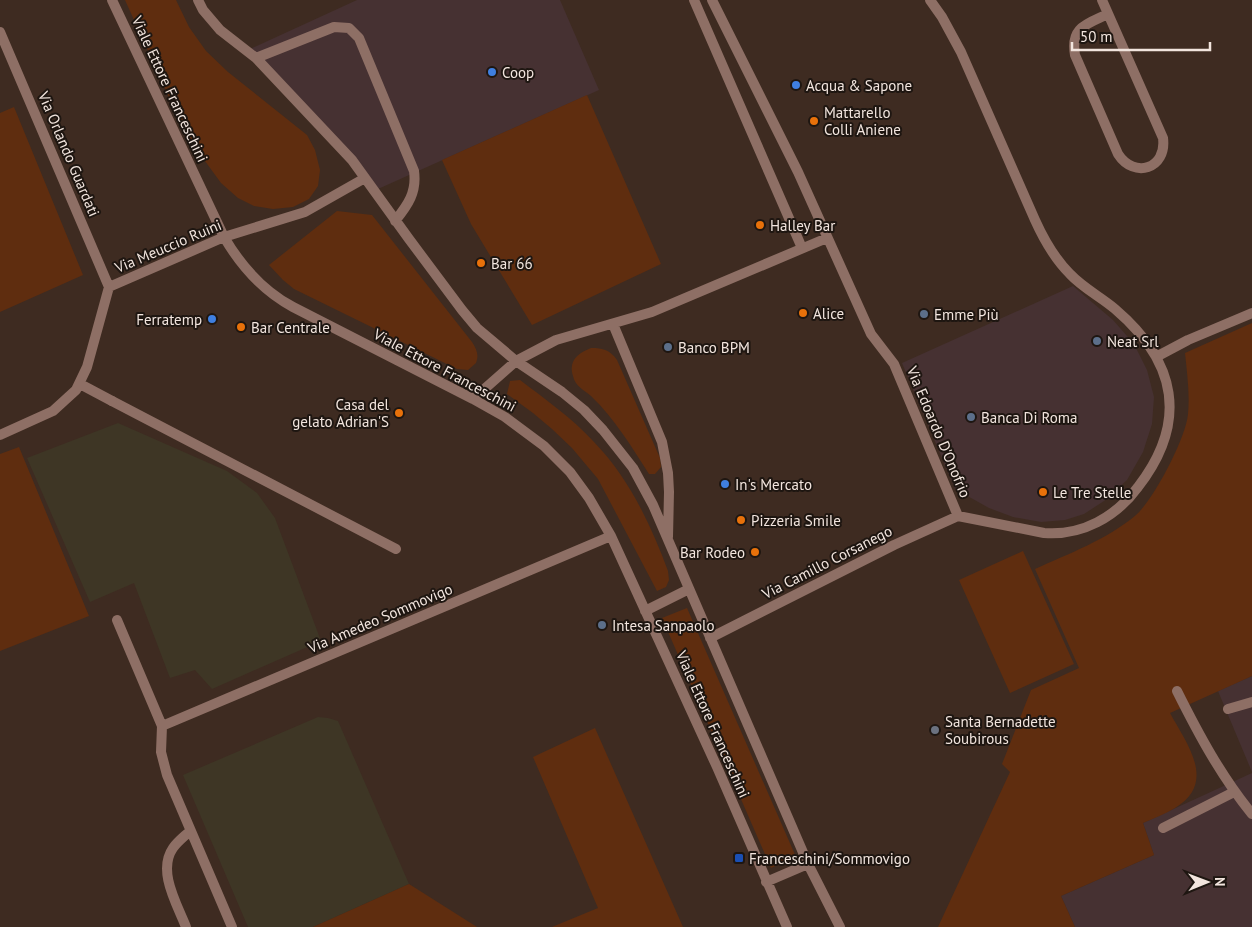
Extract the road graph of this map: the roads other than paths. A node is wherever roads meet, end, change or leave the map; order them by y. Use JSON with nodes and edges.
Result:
{"nodes":[{"id":1,"x":112,"y":0,"type":"edge"},
{"id":2,"x":198,"y":0,"type":"edge"},
{"id":3,"x":694,"y":0,"type":"edge"},
{"id":4,"x":712,"y":0,"type":"edge"},
{"id":5,"x":930,"y":0,"type":"edge"},
{"id":6,"x":1102,"y":0,"type":"edge"},
{"id":7,"x":1108,"y":14,"type":"junction"},
{"id":8,"x":0,"y":32,"type":"edge"},
{"id":9,"x":256,"y":58,"type":"junction"},
{"id":10,"x":365,"y":178,"type":"junction"},
{"id":11,"x":395,"y":221,"type":"junction"},
{"id":12,"x":224,"y":238,"type":"junction"},
{"id":13,"x":828,"y":238,"type":"junction"},
{"id":14,"x":802,"y":248,"type":"junction"},
{"id":15,"x":109,"y":287,"type":"junction"},
{"id":16,"x":1252,"y":313,"type":"edge"},
{"id":17,"x":613,"y":324,"type":"junction"},
{"id":18,"x":1156,"y":356,"type":"junction"},
{"id":19,"x":516,"y":361,"type":"junction"},
{"id":20,"x":80,"y":384,"type":"junction"},
{"id":21,"x":472,"y":399,"type":"junction"},
{"id":22,"x":0,"y":435,"type":"edge"},
{"id":23,"x":958,"y":516,"type":"junction"},
{"id":24,"x":611,"y":536,"type":"junction"},
{"id":25,"x":668,"y":540,"type":"junction"},
{"id":26,"x":396,"y":549,"type":"dead end"},
{"id":27,"x":689,"y":589,"type":"junction"},
{"id":28,"x":646,"y":611,"type":"junction"},
{"id":29,"x":117,"y":620,"type":"dead end"},
{"id":30,"x":710,"y":638,"type":"junction"},
{"id":31,"x":1177,"y":691,"type":"dead end"},
{"id":32,"x":1252,"y":702,"type":"edge"},
{"id":33,"x":1228,"y":709,"type":"dead end"},
{"id":34,"x":162,"y":726,"type":"junction"},
{"id":35,"x":1234,"y":792,"type":"junction"},
{"id":36,"x":1252,"y":814,"type":"edge"},
{"id":37,"x":1163,"y":828,"type":"dead end"},
{"id":38,"x":190,"y":831,"type":"junction"},
{"id":39,"x":808,"y":864,"type":"junction"},
{"id":40,"x":766,"y":882,"type":"junction"},
{"id":41,"x":186,"y":927,"type":"edge"},
{"id":42,"x":232,"y":927,"type":"edge"},
{"id":43,"x":787,"y":927,"type":"edge"},
{"id":44,"x":840,"y":927,"type":"edge"}],
"edges":[{"from":1,"to":12,"type":"street","name":"Viale Ettore Franceschini"},
{"from":2,"to":9,"type":"street","name":"Viale Ettore Franceschini"},
{"from":3,"to":14,"type":"street"},
{"from":4,"to":13,"type":"street","name":"Via Edoardo D'Onofrio"},
{"from":5,"to":18,"type":"street","name":"Via Edoardo D'Onofrio"},
{"from":6,"to":7,"type":"street"},
{"from":7,"to":7,"type":"street"},
{"from":8,"to":15,"type":"street","name":"Via Orlando Guardati"},
{"from":9,"to":10,"type":"street","name":"Viale Ettore Franceschini"},
{"from":9,"to":11,"type":"street"},
{"from":10,"to":11,"type":"street","name":"Viale Ettore Franceschini"},
{"from":10,"to":12,"type":"street","name":"Via Meuccio Ruini"},
{"from":11,"to":19,"type":"street","name":"Viale Ettore Franceschini"},
{"from":12,"to":15,"type":"street","name":"Via Meuccio Ruini"},
{"from":12,"to":21,"type":"street","name":"Viale Ettore Franceschini"},
{"from":13,"to":14,"type":"street"},
{"from":13,"to":23,"type":"street","name":"Via Edoardo D'Onofrio"},
{"from":14,"to":17,"type":"street"},
{"from":15,"to":20,"type":"street","name":"Via Meuccio Ruini"},
{"from":16,"to":18,"type":"street"},
{"from":17,"to":19,"type":"street"},
{"from":17,"to":25,"type":"street"},
{"from":18,"to":23,"type":"street","name":"Via Edoardo D'Onofrio"},
{"from":19,"to":21,"type":"street"},
{"from":19,"to":25,"type":"street","name":"Viale Ettore Franceschini"},
{"from":20,"to":22,"type":"street","name":"Via Meuccio Ruini"},
{"from":20,"to":26,"type":"street"},
{"from":21,"to":24,"type":"street","name":"Viale Ettore Franceschini"},
{"from":23,"to":30,"type":"street","name":"Via Camillo Corsanego"},
{"from":24,"to":28,"type":"street","name":"Viale Ettore Franceschini"},
{"from":24,"to":34,"type":"street","name":"Via Amedeo Sommovigo"},
{"from":25,"to":27,"type":"street","name":"Viale Ettore Franceschini"},
{"from":27,"to":28,"type":"street"},
{"from":27,"to":30,"type":"street","name":"Viale Ettore Franceschini"},
{"from":28,"to":40,"type":"street","name":"Viale Ettore Franceschini"},
{"from":29,"to":34,"type":"street"},
{"from":30,"to":39,"type":"street","name":"Viale Ettore Franceschini"},
{"from":31,"to":35,"type":"street"},
{"from":32,"to":33,"type":"street"},
{"from":34,"to":38,"type":"street"},
{"from":35,"to":36,"type":"street"},
{"from":35,"to":37,"type":"street"},
{"from":38,"to":41,"type":"street"},
{"from":38,"to":42,"type":"street"},
{"from":39,"to":40,"type":"street"},
{"from":39,"to":44,"type":"street","name":"Viale Ettore Franceschini"},
{"from":40,"to":43,"type":"street","name":"Viale Ettore Franceschini"}]}
